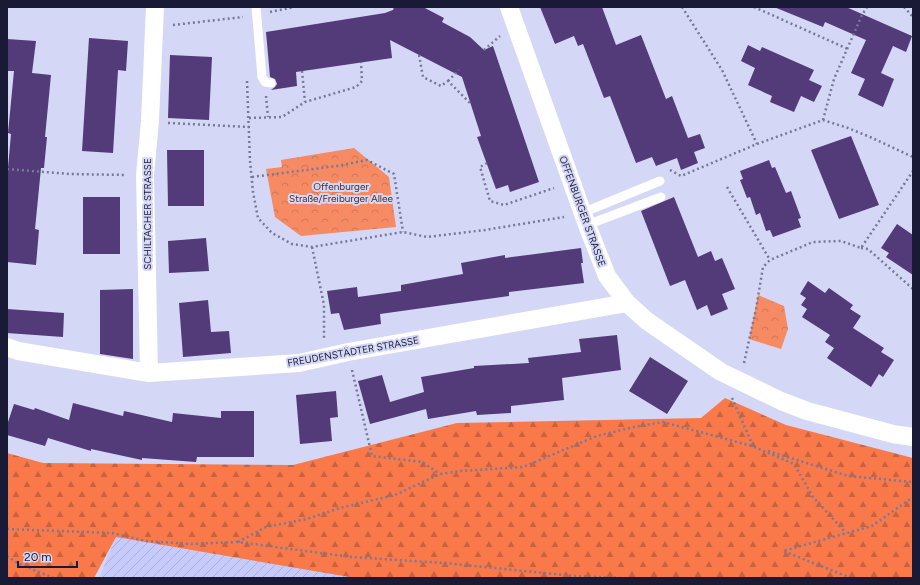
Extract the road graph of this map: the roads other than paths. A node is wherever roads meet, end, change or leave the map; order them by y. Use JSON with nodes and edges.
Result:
{"nodes":[{"id":1,"x":155,"y":7,"type":"edge"},
{"id":2,"x":509,"y":7,"type":"edge"},
{"id":3,"x":256,"y":11,"type":"edge"},
{"id":4,"x":268,"y":82,"type":"road end"},
{"id":5,"x":660,"y":181,"type":"dead end"},
{"id":6,"x":660,"y":197,"type":"dead end"},
{"id":7,"x":585,"y":219,"type":"junction"},
{"id":8,"x":627,"y":303,"type":"junction"},
{"id":9,"x":7,"y":347,"type":"edge"},
{"id":10,"x":149,"y":373,"type":"junction"},
{"id":11,"x":913,"y":437,"type":"edge"}],
"edges":[{"from":1,"to":10,"type":"street","name":"SCHILTACHER STRASSE"},
{"from":2,"to":7,"type":"street","name":"OFFENBURGER STRASSE"},
{"from":3,"to":4,"type":"lane"},
{"from":5,"to":7,"type":"lane"},
{"from":6,"to":7,"type":"lane"},
{"from":7,"to":8,"type":"street","name":"OFFENBURGER STRASSE"},
{"from":8,"to":10,"type":"street","name":"FREUDENSTÄDTER STRASSE"},
{"from":8,"to":11,"type":"street","name":"OFFENBURGER STRASSE"},
{"from":9,"to":10,"type":"street","name":"FREUDENSTÄDTER STRASSE"}]}
